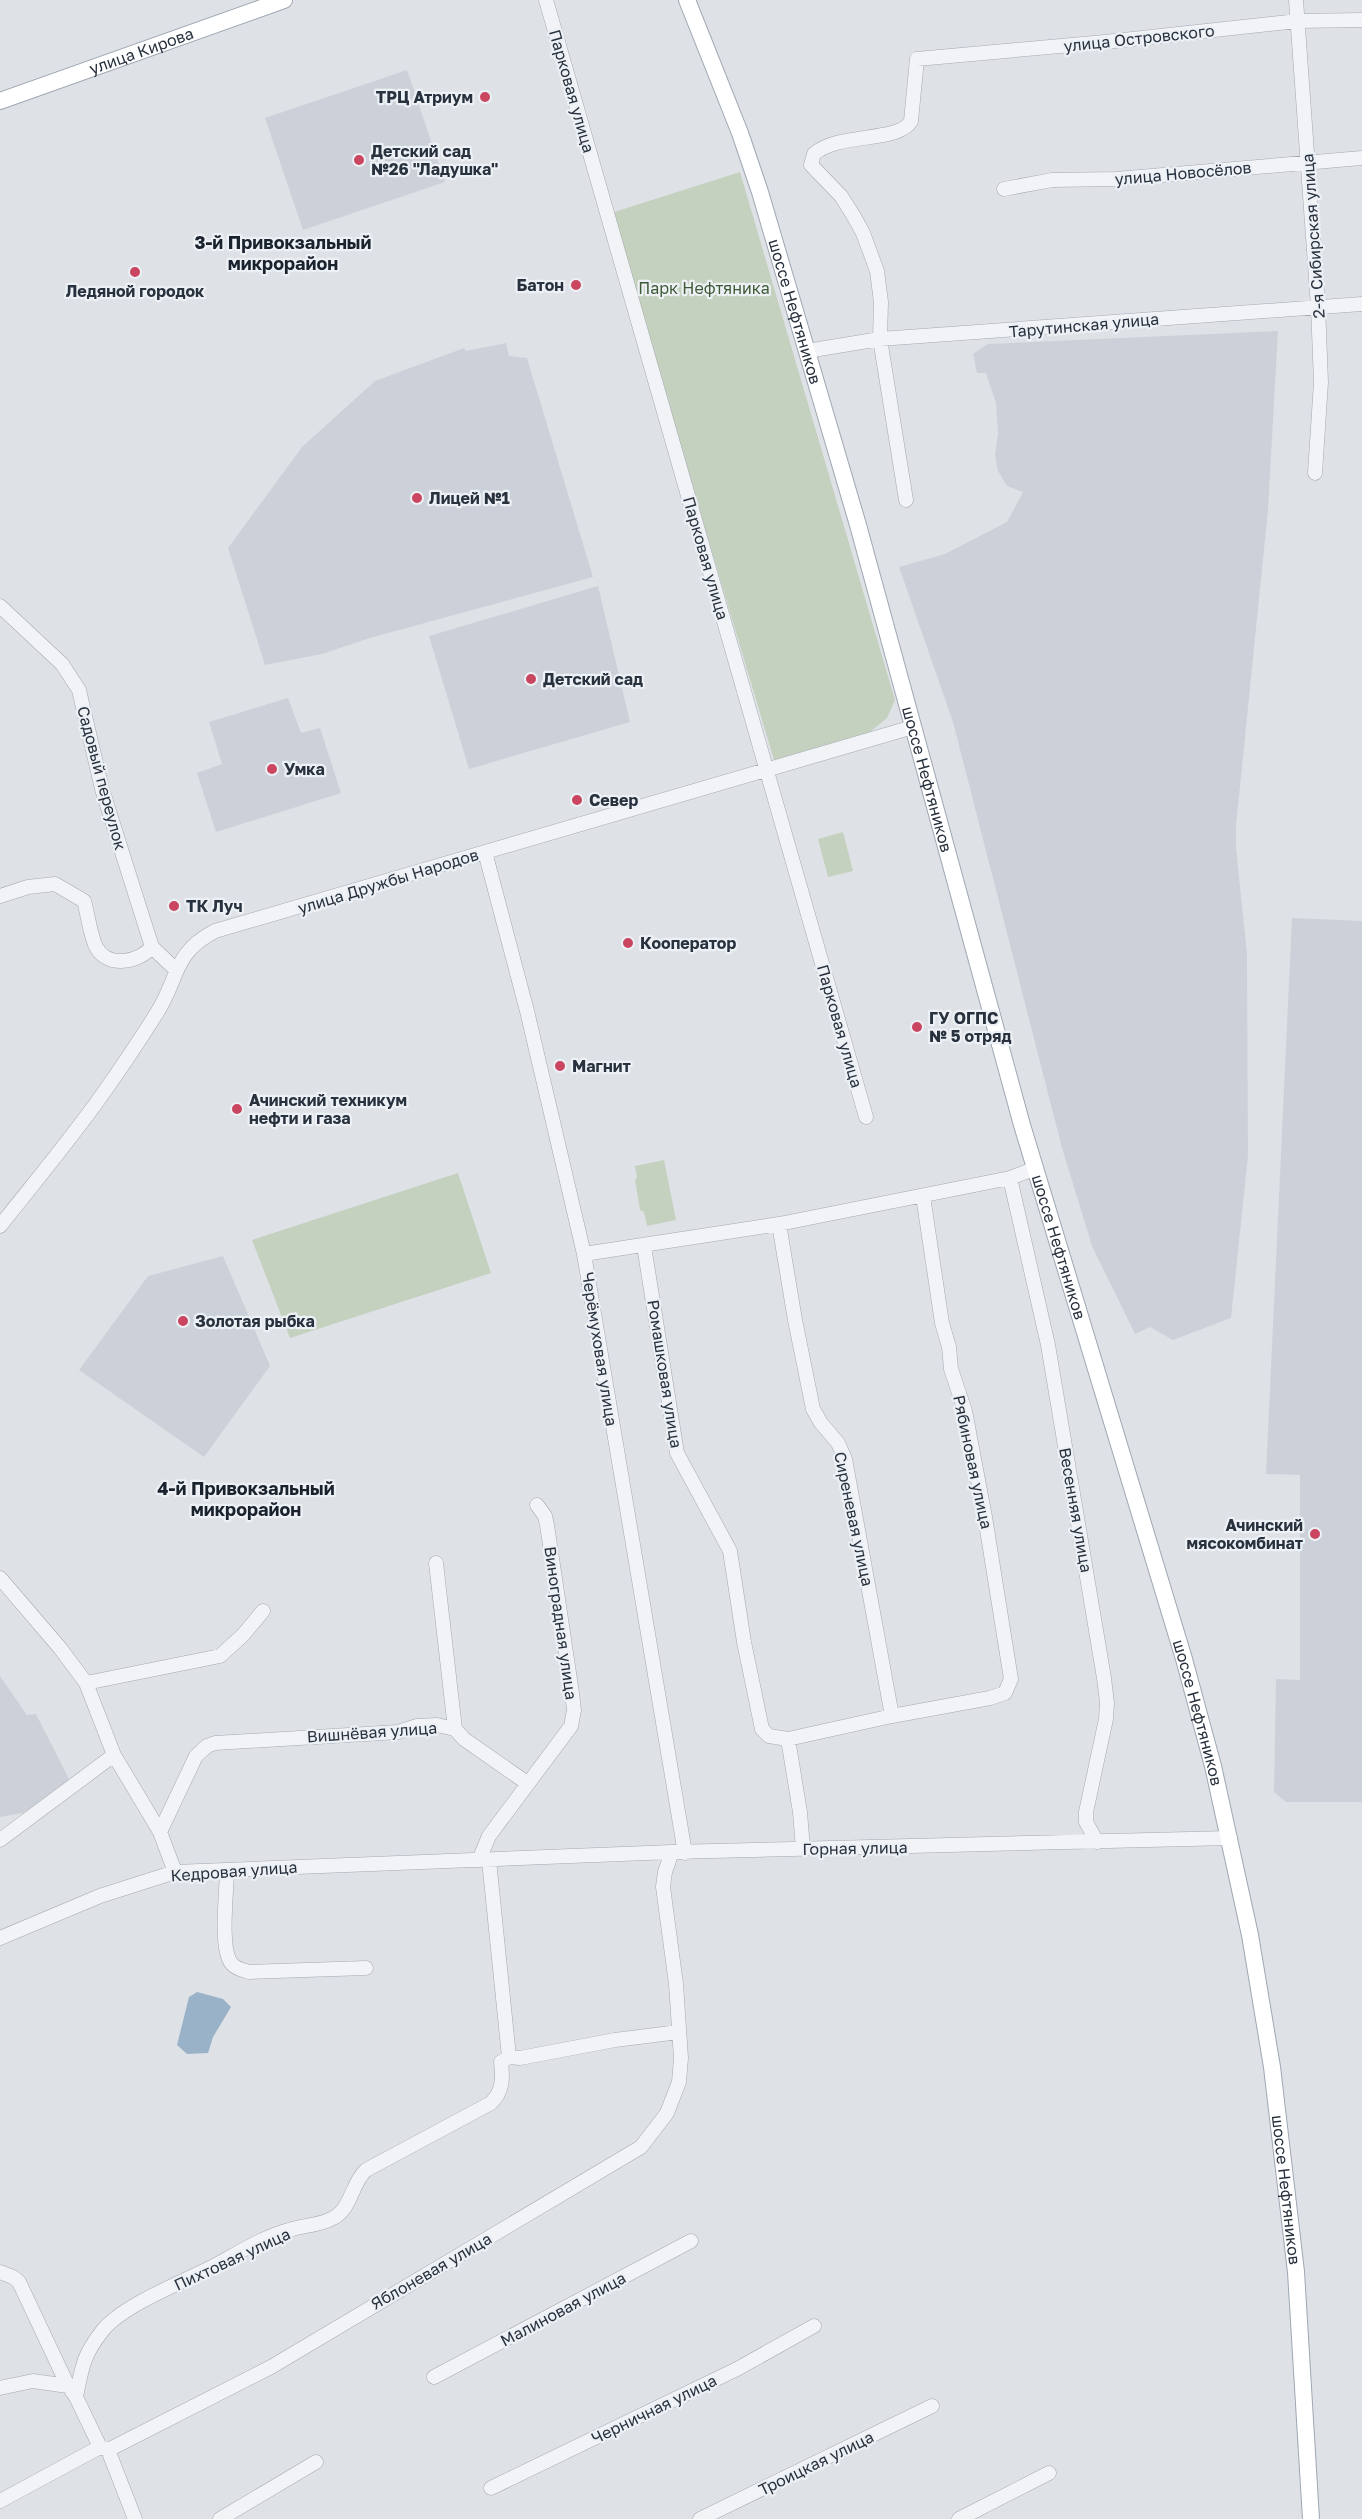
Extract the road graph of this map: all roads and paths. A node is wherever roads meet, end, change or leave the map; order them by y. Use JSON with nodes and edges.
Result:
{"nodes":[{"id":1,"x":284,"y":0,"type":"edge"},
{"id":2,"x":546,"y":0,"type":"edge"},
{"id":3,"x":687,"y":0,"type":"edge"},
{"id":4,"x":1296,"y":0,"type":"edge"},
{"id":5,"x":1362,"y":20,"type":"edge"},
{"id":6,"x":1298,"y":21,"type":"junction"},
{"id":7,"x":0,"y":101,"type":"edge"},
{"id":8,"x":1362,"y":158,"type":"edge"},
{"id":9,"x":1308,"y":162,"type":"junction"},
{"id":10,"x":1004,"y":189,"type":"dead end"},
{"id":11,"x":1362,"y":304,"type":"edge"},
{"id":12,"x":1318,"y":306,"type":"junction"},
{"id":13,"x":880,"y":339,"type":"junction"},
{"id":14,"x":807,"y":351,"type":"junction"},
{"id":15,"x":1316,"y":473,"type":"dead end"},
{"id":16,"x":906,"y":501,"type":"dead end"},
{"id":17,"x":0,"y":606,"type":"edge"},
{"id":18,"x":913,"y":727,"type":"junction"},
{"id":19,"x":767,"y":770,"type":"junction"},
{"id":20,"x":485,"y":852,"type":"junction"},
{"id":21,"x":0,"y":896,"type":"edge"},
{"id":22,"x":152,"y":947,"type":"junction"},
{"id":23,"x":175,"y":969,"type":"junction"},
{"id":24,"x":866,"y":1117,"type":"dead end"},
{"id":25,"x":1036,"y":1168,"type":"junction"},
{"id":26,"x":1010,"y":1178,"type":"junction"},
{"id":27,"x":923,"y":1196,"type":"junction"},
{"id":28,"x":779,"y":1224,"type":"junction"},
{"id":29,"x":0,"y":1226,"type":"edge"},
{"id":30,"x":644,"y":1246,"type":"junction"},
{"id":31,"x":584,"y":1254,"type":"junction"},
{"id":32,"x":537,"y":1505,"type":"dead end"},
{"id":33,"x":436,"y":1563,"type":"dead end"},
{"id":34,"x":0,"y":1578,"type":"edge"},
{"id":35,"x":263,"y":1611,"type":"dead end"},
{"id":36,"x":86,"y":1683,"type":"junction"},
{"id":37,"x":892,"y":1716,"type":"junction"},
{"id":38,"x":455,"y":1729,"type":"junction"},
{"id":39,"x":788,"y":1739,"type":"junction"},
{"id":40,"x":114,"y":1755,"type":"junction"},
{"id":41,"x":527,"y":1783,"type":"junction"},
{"id":42,"x":160,"y":1832,"type":"junction"},
{"id":43,"x":1230,"y":1838,"type":"junction"},
{"id":44,"x":0,"y":1840,"type":"edge"},
{"id":45,"x":1097,"y":1842,"type":"junction"},
{"id":46,"x":803,"y":1849,"type":"junction"},
{"id":47,"x":679,"y":1852,"type":"junction"},
{"id":48,"x":484,"y":1860,"type":"junction"},
{"id":49,"x":227,"y":1870,"type":"junction"},
{"id":50,"x":175,"y":1872,"type":"junction"},
{"id":51,"x":0,"y":1938,"type":"edge"},
{"id":52,"x":366,"y":1968,"type":"dead end"},
{"id":53,"x":679,"y":2032,"type":"junction"},
{"id":54,"x":509,"y":2057,"type":"junction"},
{"id":55,"x":691,"y":2241,"type":"dead end"},
{"id":56,"x":3,"y":2273,"type":"edge"},
{"id":57,"x":814,"y":2326,"type":"dead end"},
{"id":58,"x":434,"y":2377,"type":"dead end"},
{"id":59,"x":0,"y":2388,"type":"edge"},
{"id":60,"x":72,"y":2391,"type":"junction"},
{"id":61,"x":932,"y":2406,"type":"dead end"},
{"id":62,"x":104,"y":2449,"type":"junction"},
{"id":63,"x":316,"y":2462,"type":"dead end"},
{"id":64,"x":1049,"y":2473,"type":"dead end"},
{"id":65,"x":491,"y":2488,"type":"dead end"},
{"id":66,"x":0,"y":2501,"type":"edge"},
{"id":67,"x":135,"y":2519,"type":"edge"},
{"id":68,"x":220,"y":2519,"type":"edge"},
{"id":69,"x":699,"y":2519,"type":"edge"},
{"id":70,"x":959,"y":2519,"type":"edge"},
{"id":71,"x":1311,"y":2519,"type":"edge"}],
"edges":[{"from":1,"to":7,"type":"main road","name":"улица Кирова"},
{"from":2,"to":19,"type":"street","name":"Парковая улица"},
{"from":3,"to":14,"type":"main road","name":"шоссе Нефтяников"},
{"from":4,"to":6,"type":"street","name":"2-я Сибирская улица"},
{"from":5,"to":6,"type":"street","name":"улица Островского"},
{"from":6,"to":9,"type":"street","name":"2-я Сибирская улица"},
{"from":6,"to":13,"type":"street","name":"улица Островского"},
{"from":8,"to":9,"type":"street","name":"улица Новосёлов"},
{"from":9,"to":10,"type":"street","name":"улица Новосёлов"},
{"from":9,"to":12,"type":"street","name":"2-я Сибирская улица"},
{"from":11,"to":12,"type":"street","name":"Тарутинская улица"},
{"from":12,"to":13,"type":"street","name":"Тарутинская улица"},
{"from":12,"to":15,"type":"street","name":"2-я Сибирская улица"},
{"from":13,"to":14,"type":"street","name":"Тарутинская улица"},
{"from":13,"to":16,"type":"street"},
{"from":14,"to":18,"type":"main road","name":"шоссе Нефтяников"},
{"from":17,"to":22,"type":"street","name":"Садовый переулок"},
{"from":18,"to":19,"type":"street","name":"улица Дружбы Народов"},
{"from":18,"to":25,"type":"main road","name":"шоссе Нефтяников"},
{"from":19,"to":20,"type":"street","name":"улица Дружбы Народов"},
{"from":19,"to":24,"type":"street","name":"Парковая улица"},
{"from":20,"to":23,"type":"street","name":"улица Дружбы Народов"},
{"from":20,"to":31,"type":"street","name":"Черёмуховая улица"},
{"from":21,"to":22,"type":"street"},
{"from":22,"to":23,"type":"street","name":"Садовый переулок"},
{"from":23,"to":29,"type":"street","name":"улица Дружбы Народов"},
{"from":25,"to":26,"type":"street"},
{"from":25,"to":43,"type":"main road","name":"шоссе Нефтяников"},
{"from":26,"to":27,"type":"street"},
{"from":26,"to":45,"type":"street","name":"Весенняя улица"},
{"from":27,"to":28,"type":"street"},
{"from":27,"to":37,"type":"street","name":"Рябиновая улица"},
{"from":28,"to":30,"type":"street"},
{"from":28,"to":37,"type":"street","name":"Сиреневая улица"},
{"from":30,"to":31,"type":"street"},
{"from":30,"to":39,"type":"street","name":"Ромашковая улица"},
{"from":31,"to":47,"type":"street","name":"Черёмуховая улица"},
{"from":32,"to":41,"type":"street","name":"Виноградная улица"},
{"from":33,"to":38,"type":"street"},
{"from":34,"to":36,"type":"street"},
{"from":35,"to":36,"type":"street"},
{"from":36,"to":40,"type":"street"},
{"from":37,"to":39,"type":"street"},
{"from":38,"to":41,"type":"street","name":"Вишнёвая улица"},
{"from":38,"to":42,"type":"street","name":"Вишнёвая улица"},
{"from":39,"to":46,"type":"street"},
{"from":40,"to":42,"type":"street"},
{"from":40,"to":44,"type":"street"},
{"from":41,"to":48,"type":"street","name":"Виноградная улица"},
{"from":42,"to":50,"type":"street"},
{"from":43,"to":45,"type":"street","name":"Горная улица"},
{"from":43,"to":71,"type":"main road","name":"шоссе Нефтяников"},
{"from":45,"to":46,"type":"street","name":"Горная улица"},
{"from":46,"to":47,"type":"street","name":"Горная улица"},
{"from":47,"to":48,"type":"street","name":"Горная улица"},
{"from":47,"to":53,"type":"street","name":"Черёмуховая улица"},
{"from":48,"to":49,"type":"street","name":"Кедровая улица"},
{"from":48,"to":54,"type":"street"},
{"from":49,"to":50,"type":"street","name":"Кедровая улица"},
{"from":49,"to":52,"type":"street"},
{"from":50,"to":51,"type":"street","name":"Кедровая улица"},
{"from":53,"to":54,"type":"street"},
{"from":53,"to":62,"type":"street","name":"Яблоневая улица"},
{"from":54,"to":60,"type":"street","name":"Пихтовая улица"},
{"from":55,"to":58,"type":"street","name":"Малиновая улица"},
{"from":56,"to":60,"type":"street"},
{"from":57,"to":65,"type":"street","name":"Черничная улица"},
{"from":59,"to":60,"type":"street"},
{"from":60,"to":62,"type":"street"},
{"from":61,"to":69,"type":"street","name":"Троицкая улица"},
{"from":62,"to":66,"type":"street","name":"Яблоневая улица"},
{"from":62,"to":67,"type":"street"},
{"from":63,"to":68,"type":"street"},
{"from":64,"to":70,"type":"street"}]}
